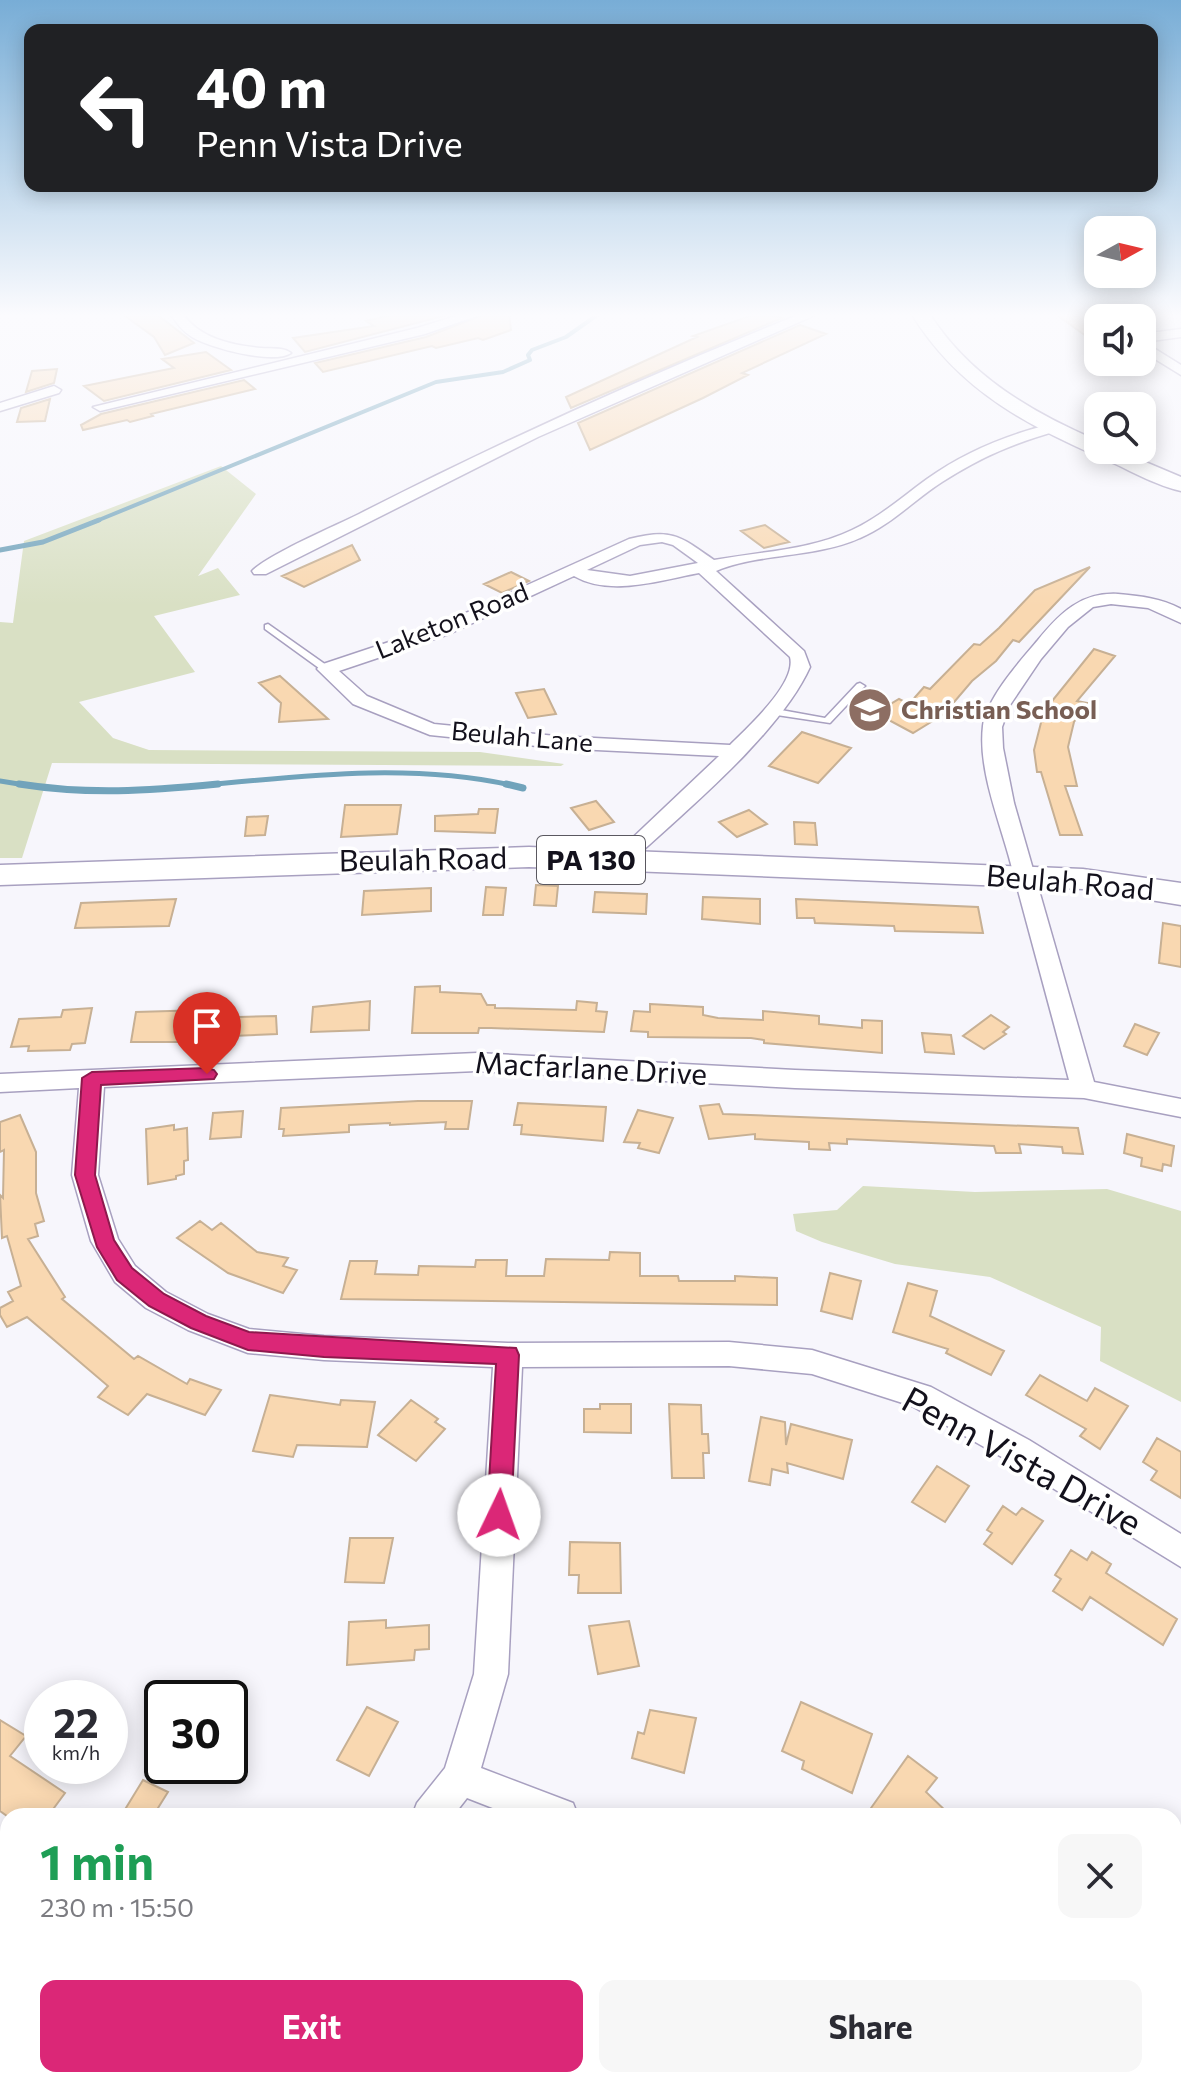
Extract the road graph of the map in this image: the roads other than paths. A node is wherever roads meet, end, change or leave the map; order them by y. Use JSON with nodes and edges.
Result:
{"nodes":[{"id":1,"x":587,"y":410,"type":"edge"},
{"id":2,"x":1023,"y":410,"type":"edge"},
{"id":3,"x":1055,"y":427,"type":"junction"},
{"id":4,"x":1084,"y":442,"type":"edge"},
{"id":5,"x":1132,"y":464,"type":"edge"},
{"id":6,"x":1181,"y":485,"type":"edge"},
{"id":7,"x":709,"y":568,"type":"junction"},
{"id":8,"x":576,"y":569,"type":"junction"},
{"id":9,"x":260,"y":571,"type":"dead end"},
{"id":10,"x":1181,"y":618,"type":"edge"},
{"id":11,"x":268,"y":627,"type":"dead end"},
{"id":12,"x":326,"y":669,"type":"junction"},
{"id":13,"x":860,"y":686,"type":"dead end"},
{"id":14,"x":770,"y":711,"type":"junction"},
{"id":15,"x":736,"y":751,"type":"junction"},
{"id":16,"x":619,"y":861,"type":"junction"},
{"id":17,"x":0,"y":875,"type":"edge"},
{"id":18,"x":1023,"y":877,"type":"junction"},
{"id":19,"x":1181,"y":894,"type":"edge"},
{"id":20,"x":92,"y":1078,"type":"junction"},
{"id":21,"x":0,"y":1083,"type":"edge"},
{"id":22,"x":1084,"y":1089,"type":"junction"},
{"id":23,"x":1181,"y":1108,"type":"edge"},
{"id":24,"x":508,"y":1355,"type":"junction"},
{"id":25,"x":1181,"y":1552,"type":"edge"},
{"id":26,"x":460,"y":1778,"type":"junction"},
{"id":27,"x":436,"y":1808,"type":"edge"},
{"id":28,"x":539,"y":1808,"type":"edge"}],
"edges":[{"from":1,"to":9,"type":"street"},
{"from":2,"to":3,"type":"street"},
{"from":3,"to":4,"type":"street"},
{"from":3,"to":7,"type":"street"},
{"from":5,"to":6,"type":"street"},
{"from":7,"to":8,"type":"street"},
{"from":7,"to":8,"type":"street","name":"Laketon Road"},
{"from":7,"to":14,"type":"street"},
{"from":8,"to":12,"type":"street","name":"Laketon Road"},
{"from":10,"to":18,"type":"street"},
{"from":11,"to":12,"type":"lane"},
{"from":12,"to":15,"type":"street","name":"Beulah Lane"},
{"from":13,"to":14,"type":"lane"},
{"from":14,"to":15,"type":"street"},
{"from":15,"to":16,"type":"street"},
{"from":16,"to":17,"type":"main road","name":"Beulah Road","number":"PA 130"},
{"from":16,"to":18,"type":"main road","name":"Beulah Road","number":"PA 130"},
{"from":18,"to":19,"type":"main road","name":"Beulah Road","number":"PA 130"},
{"from":18,"to":22,"type":"street"},
{"from":20,"to":21,"type":"street","name":"Macfarlane Drive"},
{"from":20,"to":22,"type":"street","name":"Macfarlane Drive"},
{"from":20,"to":24,"type":"street","name":"Penn Vista Drive"},
{"from":22,"to":23,"type":"street","name":"Macfarlane Drive"},
{"from":24,"to":25,"type":"street","name":"Penn Vista Drive"},
{"from":24,"to":26,"type":"street"},
{"from":26,"to":27,"type":"street"},
{"from":26,"to":28,"type":"street"}]}
